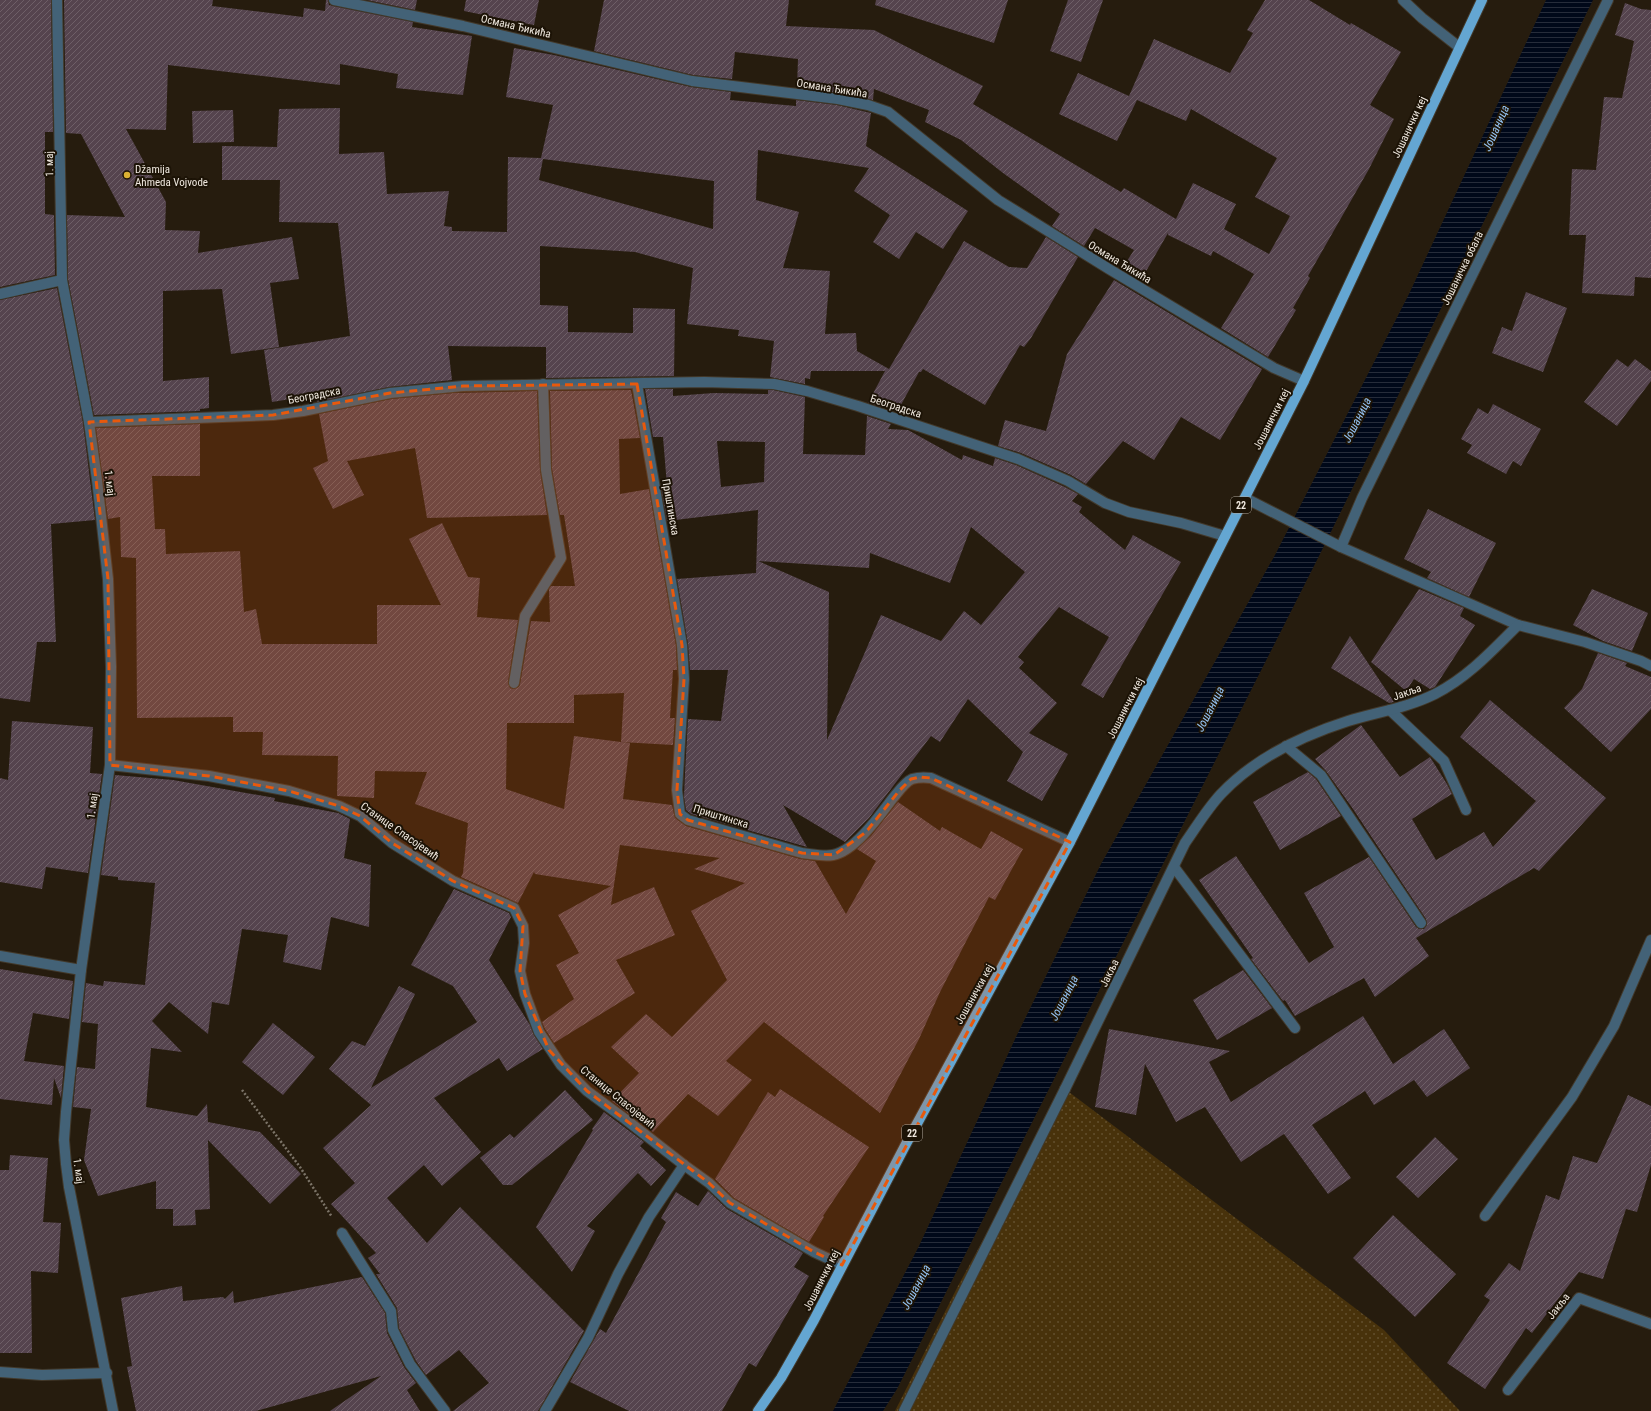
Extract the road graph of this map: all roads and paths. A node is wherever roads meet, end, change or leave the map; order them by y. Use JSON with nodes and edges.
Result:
{"nodes":[{"id":1,"x":57,"y":0,"type":"edge"},
{"id":2,"x":334,"y":0,"type":"edge"},
{"id":3,"x":1403,"y":0,"type":"edge"},
{"id":4,"x":1482,"y":0,"type":"edge"},
{"id":5,"x":1608,"y":0,"type":"edge"},
{"id":6,"x":1459,"y":47,"type":"junction"},
{"id":7,"x":62,"y":280,"type":"junction"},
{"id":8,"x":0,"y":294,"type":"edge"},
{"id":9,"x":1304,"y":382,"type":"junction"},
{"id":10,"x":542,"y":384,"type":"junction"},
{"id":11,"x":637,"y":384,"type":"junction"},
{"id":12,"x":89,"y":422,"type":"junction"},
{"id":13,"x":1245,"y":498,"type":"junction"},
{"id":14,"x":1225,"y":536,"type":"junction"},
{"id":15,"x":1337,"y":545,"type":"junction"},
{"id":16,"x":1518,"y":625,"type":"junction"},
{"id":17,"x":1651,"y":666,"type":"edge"},
{"id":18,"x":514,"y":683,"type":"dead end"},
{"id":19,"x":1390,"y":710,"type":"junction"},
{"id":20,"x":1286,"y":746,"type":"junction"},
{"id":21,"x":110,"y":765,"type":"junction"},
{"id":22,"x":1466,"y":810,"type":"dead end"},
{"id":23,"x":1070,"y":842,"type":"junction"},
{"id":24,"x":1174,"y":867,"type":"junction"},
{"id":25,"x":1421,"y":923,"type":"dead end"},
{"id":26,"x":1651,"y":940,"type":"edge"},
{"id":27,"x":0,"y":956,"type":"edge"},
{"id":28,"x":81,"y":970,"type":"junction"},
{"id":29,"x":1295,"y":1028,"type":"dead end"},
{"id":30,"x":242,"y":1090,"type":"dead end"},
{"id":31,"x":684,"y":1165,"type":"junction"},
{"id":32,"x":1485,"y":1216,"type":"dead end"},
{"id":33,"x":342,"y":1233,"type":"joint"},
{"id":34,"x":842,"y":1265,"type":"junction"},
{"id":35,"x":1651,"y":1324,"type":"edge"},
{"id":36,"x":0,"y":1372,"type":"edge"},
{"id":37,"x":107,"y":1373,"type":"junction"},
{"id":38,"x":1508,"y":1390,"type":"dead end"},
{"id":39,"x":113,"y":1411,"type":"edge"},
{"id":40,"x":446,"y":1411,"type":"edge"},
{"id":41,"x":545,"y":1411,"type":"edge"},
{"id":42,"x":758,"y":1411,"type":"edge"},
{"id":43,"x":904,"y":1411,"type":"edge"}],
"edges":[{"from":1,"to":7,"type":"street","name":"1. мај"},
{"from":2,"to":9,"type":"street","name":"Османа Ђикића"},
{"from":3,"to":6,"type":"street"},
{"from":4,"to":6,"type":"main road","name":"Јошанички кеј","number":"22"},
{"from":5,"to":15,"type":"street","name":"Јошаничка обала"},
{"from":6,"to":9,"type":"main road","name":"Јошанички кеј","number":"22"},
{"from":7,"to":8,"type":"street"},
{"from":7,"to":12,"type":"street","name":"1. мај"},
{"from":9,"to":13,"type":"main road","name":"Јошанички кеј","number":"22"},
{"from":10,"to":11,"type":"street","name":"Београдска"},
{"from":10,"to":12,"type":"street","name":"Београдска"},
{"from":10,"to":18,"type":"street"},
{"from":11,"to":14,"type":"street","name":"Београдска"},
{"from":11,"to":23,"type":"street","name":"Приштинска"},
{"from":12,"to":21,"type":"street","name":"1. мај"},
{"from":13,"to":14,"type":"main road","name":"Јошанички кеј","number":"22"},
{"from":13,"to":15,"type":"street"},
{"from":14,"to":23,"type":"main road","name":"Јошанички кеј","number":"22"},
{"from":15,"to":16,"type":"street"},
{"from":16,"to":17,"type":"street"},
{"from":16,"to":19,"type":"street","name":"Јакља"},
{"from":19,"to":20,"type":"street","name":"Јакља"},
{"from":19,"to":22,"type":"street"},
{"from":20,"to":24,"type":"street","name":"Јакља"},
{"from":20,"to":25,"type":"street"},
{"from":21,"to":28,"type":"street","name":"1. мај"},
{"from":21,"to":31,"type":"street","name":"Станице Спасојевић"},
{"from":23,"to":34,"type":"main road","name":"Јошанички кеј","number":"22"},
{"from":24,"to":29,"type":"street"},
{"from":24,"to":43,"type":"street","name":"Јакља"},
{"from":26,"to":32,"type":"street"},
{"from":27,"to":28,"type":"street"},
{"from":28,"to":37,"type":"street","name":"1. мај"},
{"from":30,"to":33,"type":"path"},
{"from":31,"to":34,"type":"street","name":"Станице Спасојевић"},
{"from":31,"to":41,"type":"street"},
{"from":33,"to":40,"type":"street"},
{"from":34,"to":42,"type":"main road","name":"Јошанички кеј","number":"22"},
{"from":35,"to":38,"type":"street","name":"Јакља"},
{"from":36,"to":37,"type":"street"},
{"from":37,"to":39,"type":"street","name":"1. мај"}]}
